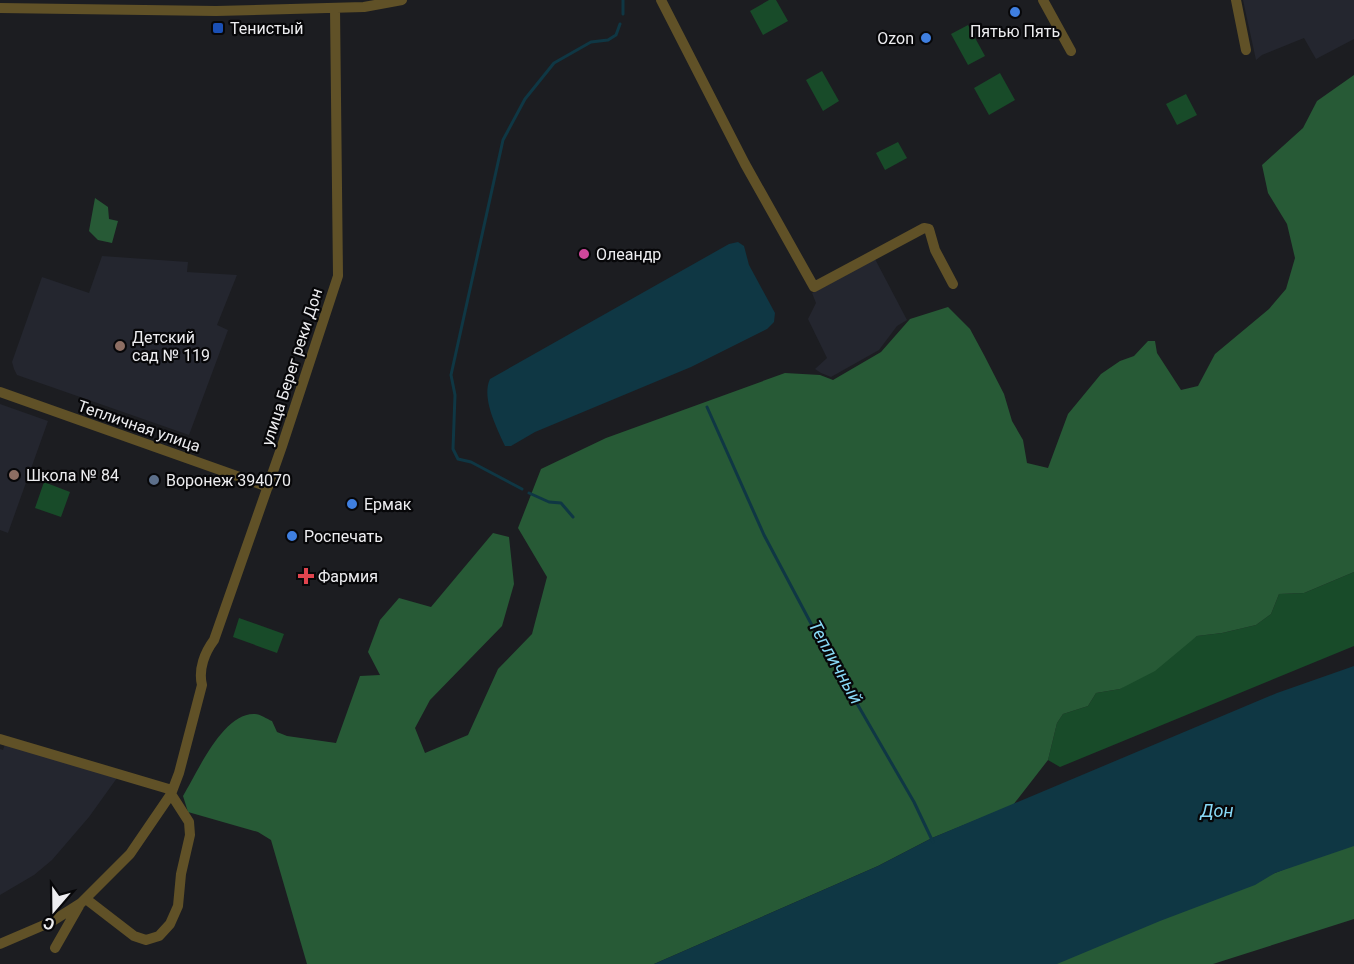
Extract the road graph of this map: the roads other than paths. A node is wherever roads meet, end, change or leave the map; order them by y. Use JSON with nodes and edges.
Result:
{"nodes":[{"id":1,"x":402,"y":0,"type":"edge"},
{"id":2,"x":661,"y":0,"type":"edge"},
{"id":3,"x":1042,"y":0,"type":"edge"},
{"id":4,"x":1236,"y":0,"type":"edge"},
{"id":5,"x":0,"y":8,"type":"edge"},
{"id":6,"x":335,"y":8,"type":"junction"},
{"id":7,"x":1246,"y":50,"type":"dead end"},
{"id":8,"x":1071,"y":51,"type":"dead end"},
{"id":9,"x":953,"y":284,"type":"dead end"},
{"id":10,"x":0,"y":392,"type":"edge"},
{"id":11,"x":268,"y":487,"type":"junction"},
{"id":12,"x":0,"y":739,"type":"edge"},
{"id":13,"x":172,"y":792,"type":"junction"},
{"id":14,"x":83,"y":901,"type":"junction"},
{"id":15,"x":0,"y":944,"type":"edge"},
{"id":16,"x":54,"y":948,"type":"dead end"}],
"edges":[{"from":1,"to":6,"type":"street"},
{"from":2,"to":9,"type":"street"},
{"from":3,"to":8,"type":"street"},
{"from":4,"to":7,"type":"street"},
{"from":5,"to":6,"type":"street"},
{"from":6,"to":11,"type":"street","name":"улица Берег реки Дон"},
{"from":10,"to":11,"type":"street","name":"Тепличная улица"},
{"from":11,"to":13,"type":"street","name":"улица Берег реки Дон"},
{"from":12,"to":13,"type":"street"},
{"from":13,"to":14,"type":"street","name":"улица Берег реки Дон"},
{"from":13,"to":14,"type":"street"},
{"from":14,"to":15,"type":"street","name":"улица Берег реки Дон"},
{"from":14,"to":16,"type":"street"}]}
